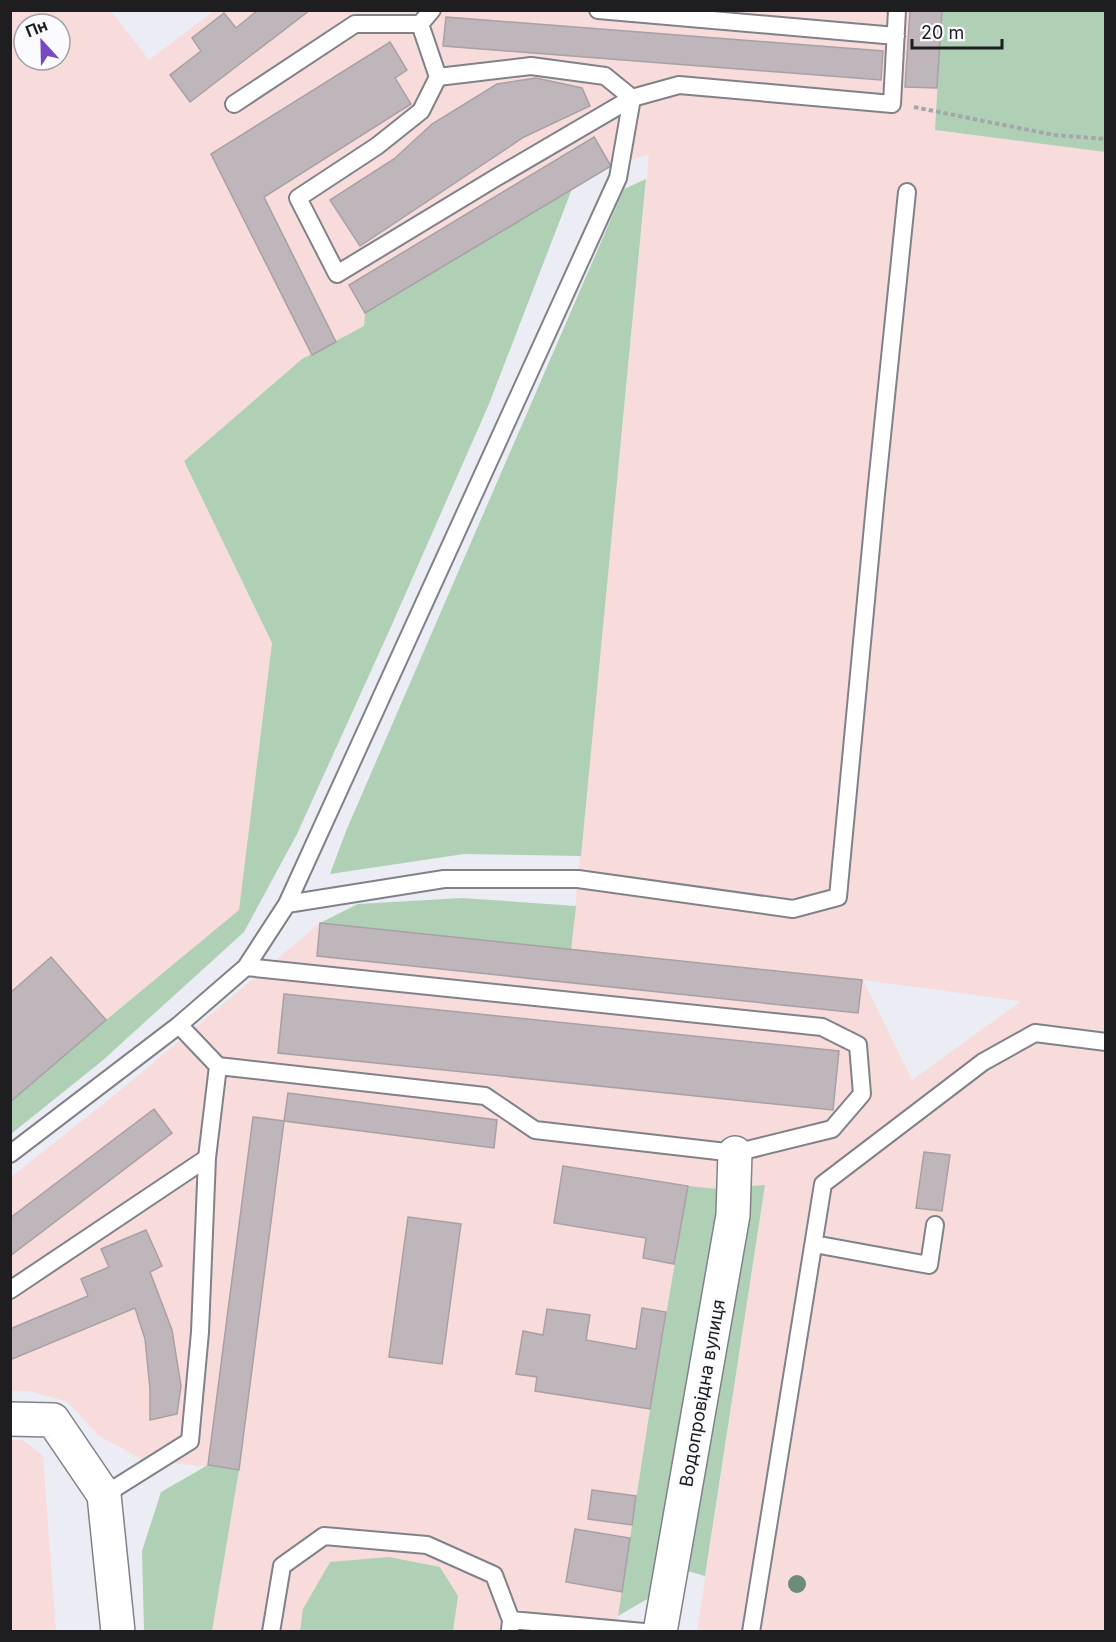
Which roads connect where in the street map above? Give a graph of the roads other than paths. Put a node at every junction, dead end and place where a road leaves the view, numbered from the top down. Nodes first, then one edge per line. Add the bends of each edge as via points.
1 (432, 10) edge
2 (598, 10) edge
3 (897, 10) edge
4 (682, 14) edge
5 (420, 24) junction
6 (896, 36) junction
7 (438, 77) junction
8 (632, 98) junction
9 (234, 104) dead end
10 (907, 192) dead end
11 (287, 904) junction
12 (246, 967) junction
13 (179, 1024) junction
14 (1106, 1042) edge
15 (218, 1066) junction
16 (735, 1153) junction
17 (10, 1154) edge
18 (207, 1158) junction
19 (935, 1226) dead end
20 (814, 1244) junction
21 (10, 1290) edge
22 (10, 1419) edge
23 (104, 1495) junction
24 (510, 1626) edge
25 (118, 1632) edge
26 (271, 1632) edge
27 (644, 1632) edge
28 (660, 1632) edge
29 (751, 1632) edge

1 - 5 lane
2 - 4 lane
3 - 6 lane
4 - 6 lane
5 - 7 lane
5 - 9 lane via 355,24
6 - 8 lane via 892,104 679,85
7 - 8 lane via 531,66 605,76
7 - 8 lane via 421,111 377,146 298,198 337,274
8 - 11 lane via 618,178
10 - 11 lane via 838,897 793,909 578,879 444,879
11 - 12 lane
12 - 13 lane
12 - 16 lane via 822,1027 858,1045 862,1094 832,1130
13 - 15 lane
13 - 17 lane
14 - 20 lane via 1035,1033 983,1062 823,1184
15 - 16 lane via 485,1096 535,1130
15 - 18 lane
16 - 28 street, Водопровідна вулиця via 733,1215
18 - 21 lane
18 - 23 lane via 201,1332 190,1441
19 - 20 lane via 929,1265
20 - 29 lane
22 - 23 street via 53,1420
23 - 25 street
24 - 26 lane via 494,1575 428,1545 324,1536 282,1566
24 - 27 lane

